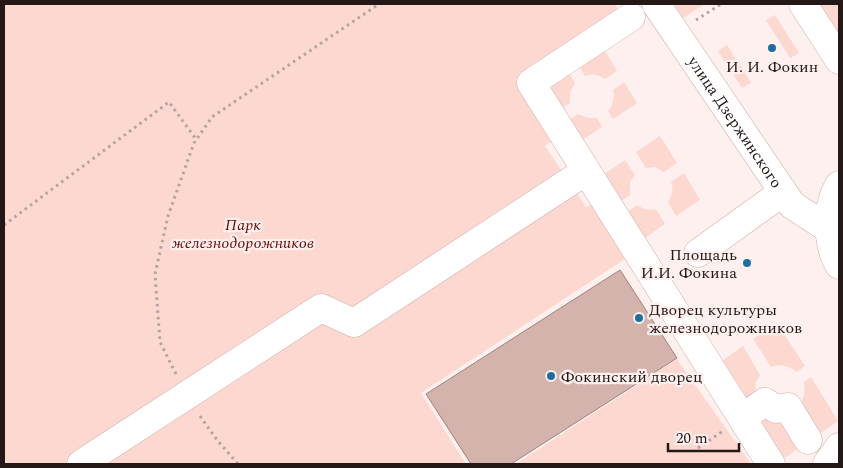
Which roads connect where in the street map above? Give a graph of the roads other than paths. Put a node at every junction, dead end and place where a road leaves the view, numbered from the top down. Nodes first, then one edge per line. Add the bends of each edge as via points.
1 (656, 4) edge
2 (803, 4) edge
3 (631, 17) dead end
4 (839, 60) edge
5 (586, 171) junction
6 (839, 185) edge
7 (784, 192) junction
8 (829, 229) junction
9 (698, 253) dead end
10 (839, 264) edge
11 (742, 418) junction
12 (808, 440) dead end
13 (839, 446) edge
14 (81, 464) edge
15 (770, 464) edge
16 (827, 464) edge

1 - 7 street, улица Дзержинского
2 - 4 street
3 - 5 street via 531,83
5 - 11 street
5 - 14 street via 354,324 321,308
6 - 8 street via 832,201
7 - 8 street, улица Дзержинского via 792,205
7 - 9 street
8 - 10 street
11 - 12 street via 765,402 776,409 788,407
11 - 15 street
13 - 16 street

